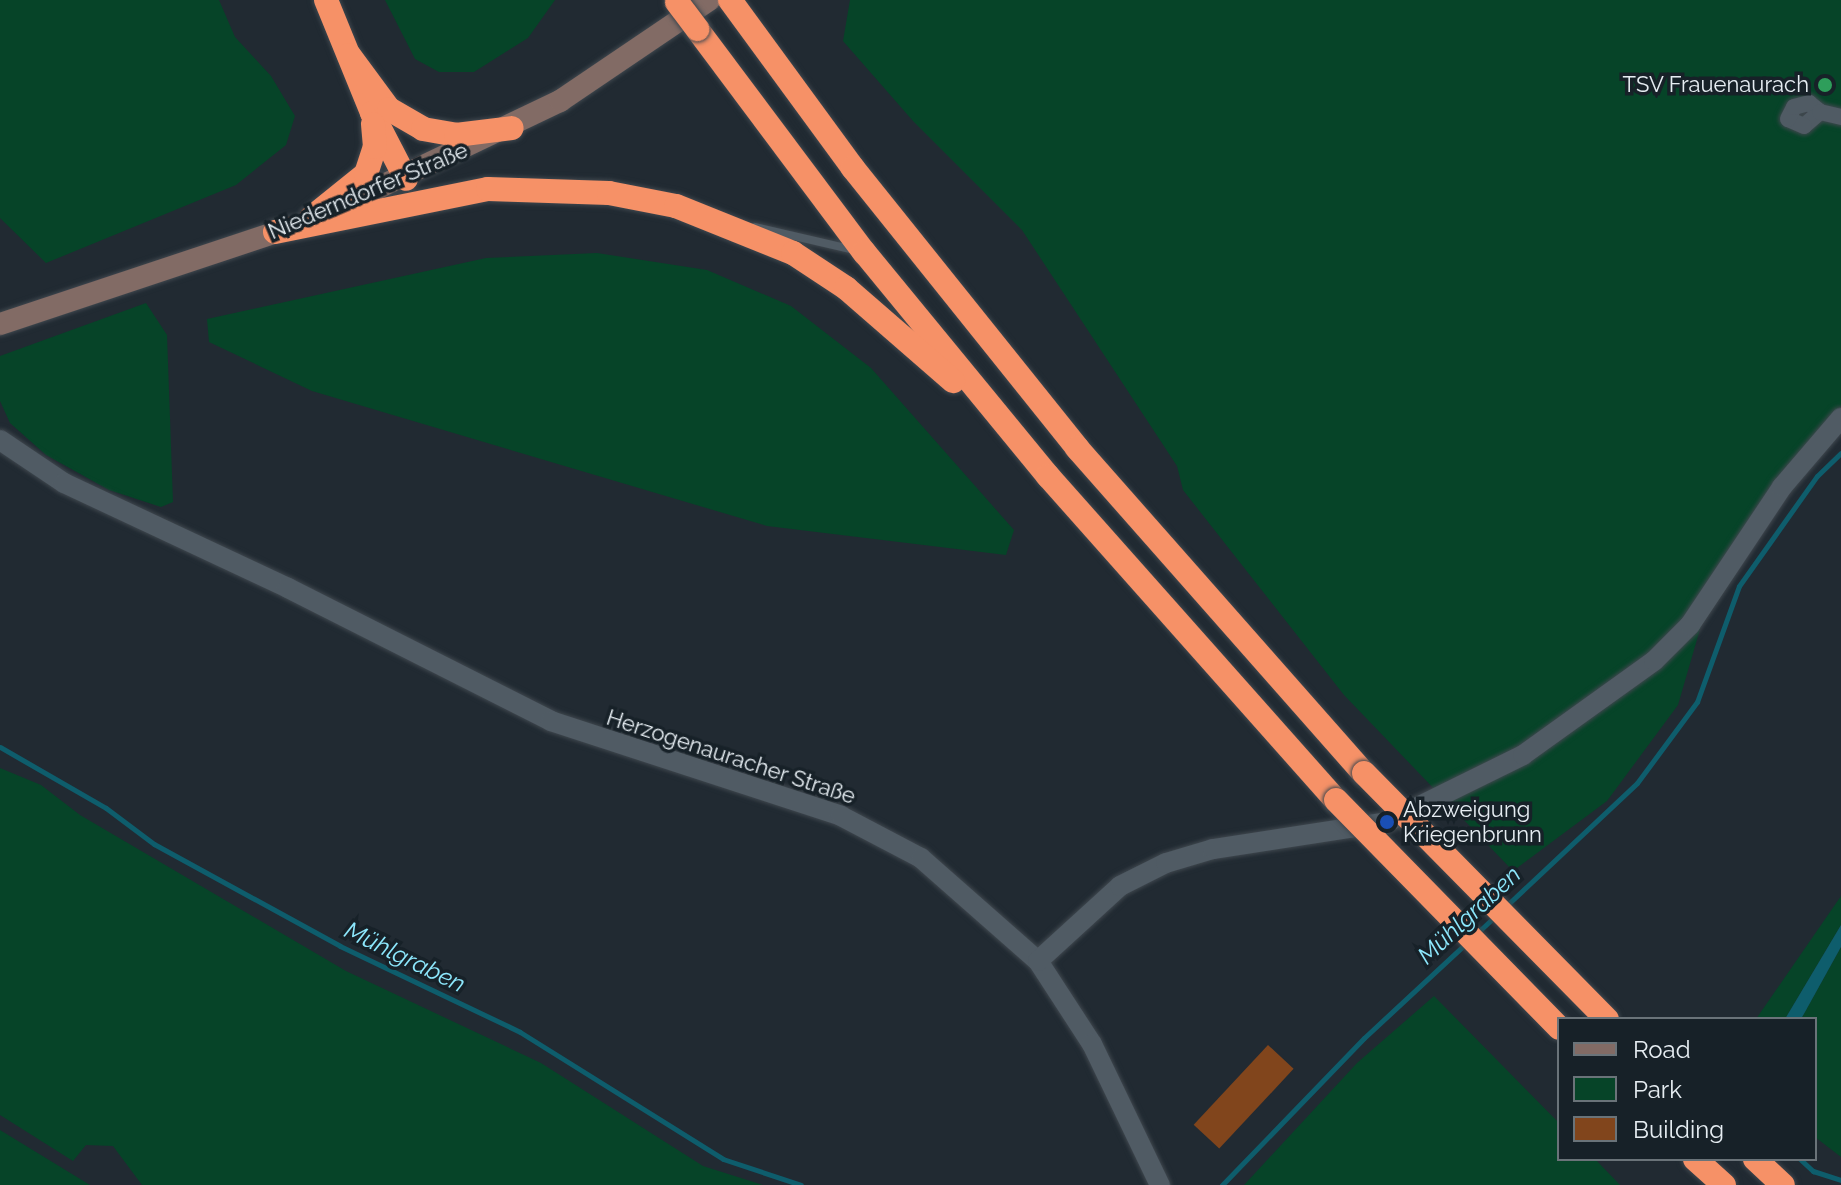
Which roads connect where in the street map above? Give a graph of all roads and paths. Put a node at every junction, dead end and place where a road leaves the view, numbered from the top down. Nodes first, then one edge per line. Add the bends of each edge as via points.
1 (326, 0) edge
2 (676, 1) edge
3 (724, 1) edge
4 (349, 55) junction
5 (1820, 112) dead end
6 (372, 113) junction
7 (1841, 117) edge
8 (512, 128) junction
9 (406, 179) junction
10 (310, 219) junction
11 (731, 224) junction
12 (275, 232) junction
13 (864, 252) junction
14 (0, 324) edge
15 (1841, 418) edge
16 (0, 440) edge
17 (1048, 476) junction
18 (1038, 961) junction
19 (1605, 1017) edge
20 (1557, 1026) edge
21 (1697, 1161) edge
22 (1757, 1161) edge
23 (1160, 1185) edge
24 (1724, 1185) edge
25 (1783, 1185) edge

1 - 4 highway
2 - 13 highway, bridge
3 - 8 main road, Niederndorfer Straße
3 - 19 highway, bridge via 1077,448 1364,773
4 - 6 highway
4 - 8 highway via 389,109 415,126 456,135
5 - 7 street
6 - 9 highway
6 - 10 highway via 375,147 366,174
8 - 9 main road, Niederndorfer Straße
9 - 10 main road, Niederndorfer Straße
10 - 12 main road, Niederndorfer Straße
11 - 12 highway via 609,193 545,187 424,199
11 - 13 lane via 783,230
11 - 17 highway via 793,253 846,288 908,338
12 - 14 main road, Niederndorfer Straße
13 - 17 highway
15 - 18 street via 1782,487 1690,625 1654,661 1523,755 1387,822 1213,849 1166,863 1120,886
16 - 18 street, Herzogenauracher Straße via 73,488 288,588 551,721 613,745 766,789 886,838 921,858
17 - 20 highway, bridge via 1336,800
18 - 23 street, Herzogenauracher Straße via 1092,1044
21 - 24 highway
22 - 25 highway

